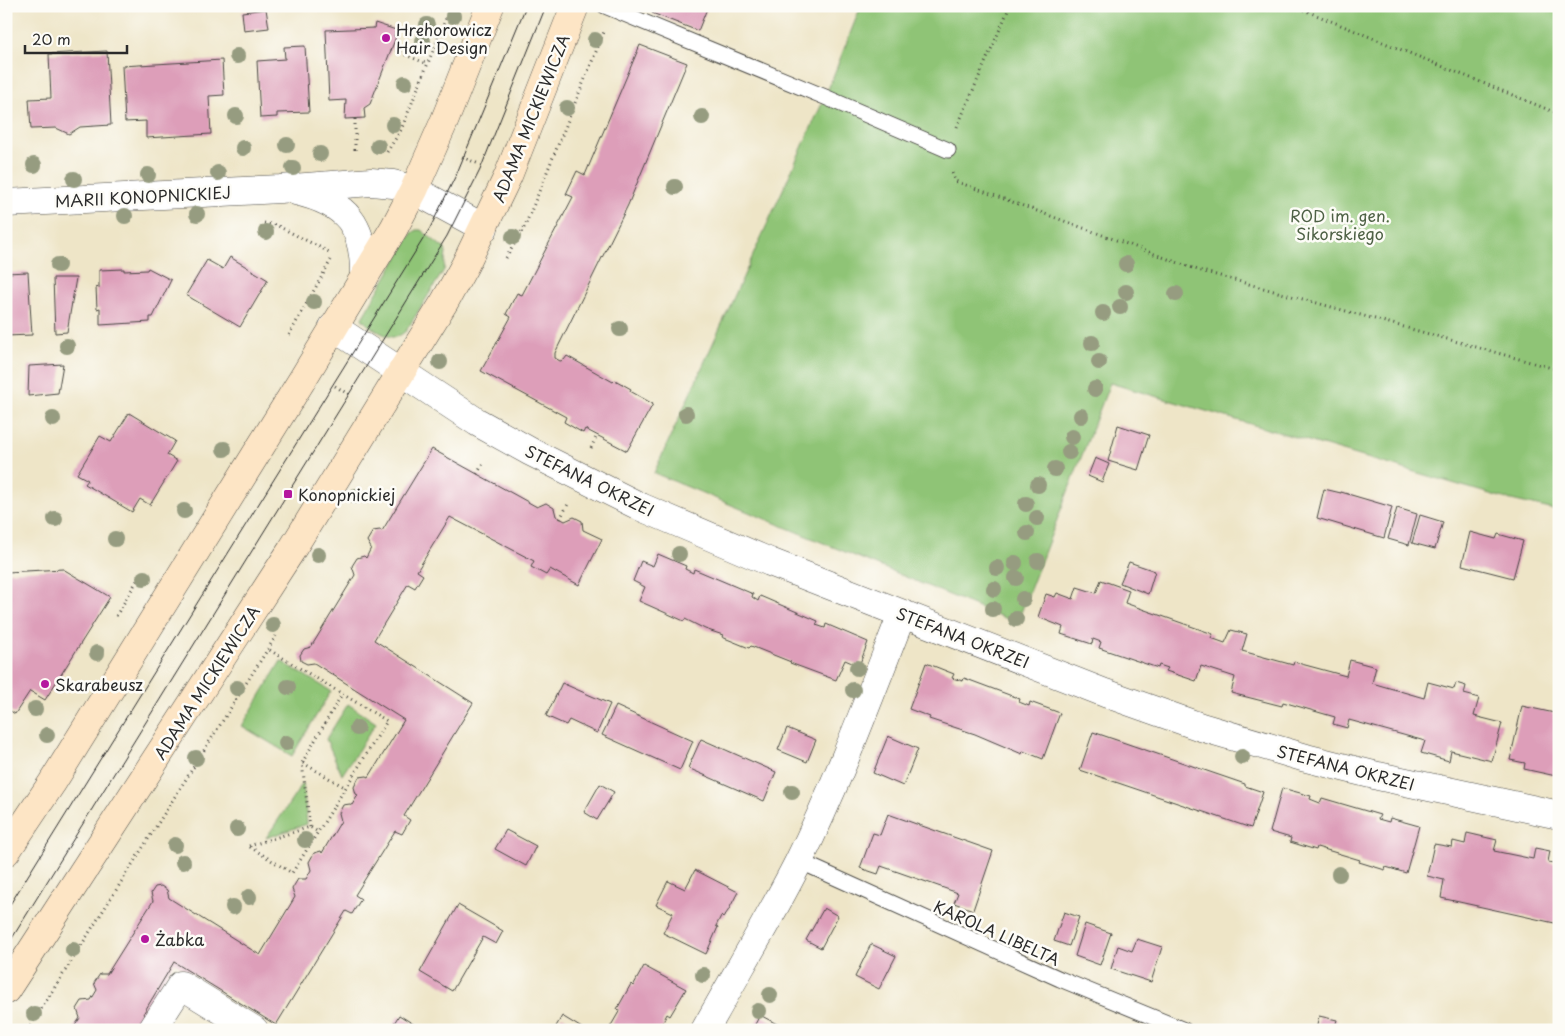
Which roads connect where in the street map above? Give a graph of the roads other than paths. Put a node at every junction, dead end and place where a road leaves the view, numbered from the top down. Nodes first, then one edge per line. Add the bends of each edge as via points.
1 (490, 6) edge
2 (575, 6) edge
3 (605, 6) edge
4 (948, 150) road end
5 (280, 189) junction
6 (414, 190) junction
7 (6, 203) edge
8 (484, 228) junction
9 (364, 278) junction
10 (333, 328) junction
11 (401, 372) junction
12 (902, 614) junction
13 (1559, 815) edge
14 (6, 852) edge
15 (799, 861) junction
16 (6, 990) edge
17 (152, 1030) edge
18 (254, 1030) edge
19 (705, 1030) edge
20 (1184, 1030) edge

1 - 6 street
2 - 8 street, ADAMA MICKIEWICZA via 524,140
3 - 4 lane
5 - 6 street, MARII KONOPNICKIEJ via 371,182
5 - 7 street, MARII KONOPNICKIEJ
5 - 9 street, MARII KONOPNICKIEJ via 310,194 350,219 362,242
6 - 8 street
6 - 9 street
8 - 11 street, ADAMA MICKIEWICZA via 445,301
9 - 10 street
10 - 11 street
10 - 14 street via 58,775
11 - 12 street, STEFANA OKRZEI via 477,422 641,507
11 - 16 street, ADAMA MICKIEWICZA via 291,552
12 - 13 street, STEFANA OKRZEI via 1201,728 1378,776
12 - 15 street via 854,739
15 - 19 street
15 - 20 lane, KAROLA LIBELTA via 1060,980
17 - 18 street via 180,986

